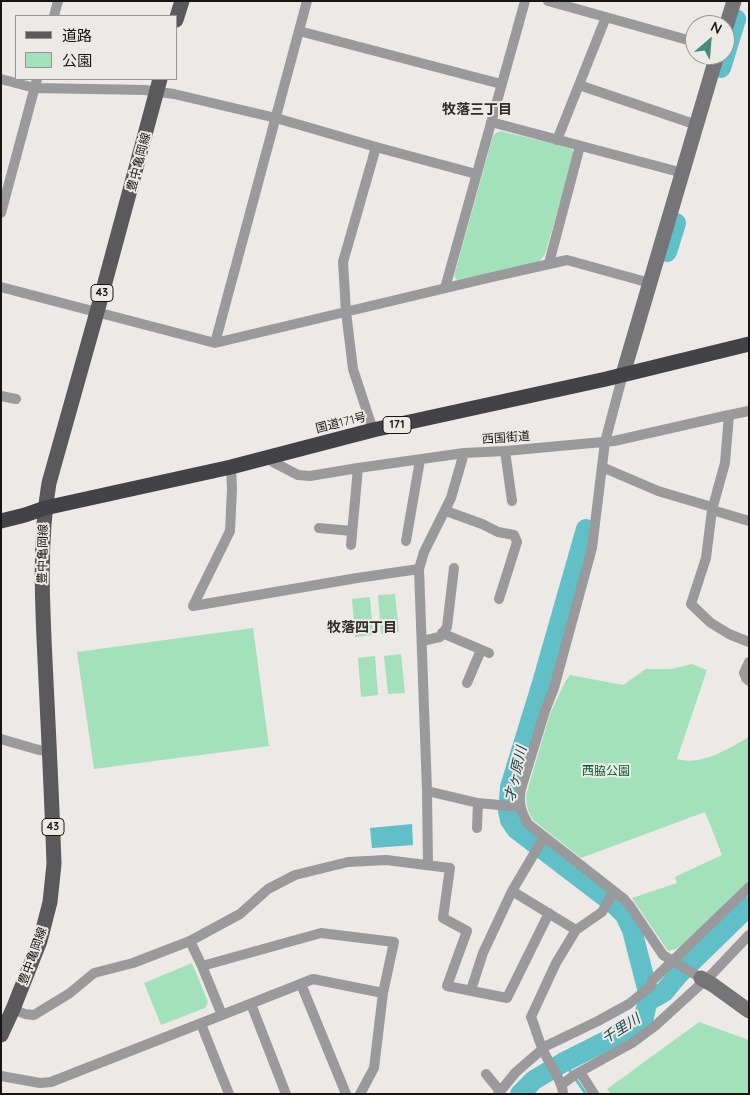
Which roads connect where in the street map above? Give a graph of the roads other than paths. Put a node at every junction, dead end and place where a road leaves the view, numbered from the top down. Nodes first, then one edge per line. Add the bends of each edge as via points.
1 (58, 1) edge
2 (182, 1) edge
3 (308, 1) edge
4 (525, 1) edge
5 (548, 1) edge
6 (734, 1) edge
7 (54, 15) edge
8 (178, 15) edge
9 (730, 15) edge
10 (606, 17) junction
11 (299, 31) junction
12 (685, 39) edge
13 (714, 65) edge
14 (1, 79) edge
15 (36, 83) edge
16 (501, 84) junction
17 (159, 85) edge
18 (579, 85) junction
19 (276, 118) junction
20 (491, 122) junction
21 (697, 125) junction
22 (557, 140) junction
23 (580, 146) junction
24 (376, 147) junction
25 (683, 173) junction
26 (476, 174) junction
27 (1, 213) edge
28 (549, 263) junction
29 (650, 283) junction
30 (1, 287) edge
31 (446, 288) junction
32 (97, 312) junction
33 (346, 312) junction
34 (215, 343) junction
35 (749, 344) edge
36 (624, 374) junction
37 (1, 396) edge
38 (16, 399) dead end
39 (749, 412) edge
40 (729, 415) junction
41 (373, 430) junction
42 (605, 442) junction
43 (505, 451) junction
44 (464, 454) junction
45 (272, 456) junction
46 (420, 460) junction
47 (231, 467) junction
48 (358, 468) junction
49 (602, 468) junction
50 (512, 501) dead end
51 (45, 508) junction
52 (712, 509) junction
53 (446, 511) junction
54 (749, 521) edge
55 (1, 522) edge
56 (320, 528) dead end
57 (352, 531) junction
58 (406, 541) dead end
59 (351, 545) dead end
60 (454, 568) dead end
61 (419, 569) junction
62 (498, 599) dead end
63 (442, 634) junction
64 (422, 641) junction
65 (749, 642) edge
66 (749, 662) edge
67 (749, 681) edge
68 (467, 683) dead end
69 (1, 739) edge
70 (50, 751) junction
71 (427, 791) junction
72 (478, 803) junction
73 (520, 807) junction
74 (477, 828) dead end
75 (544, 837) junction
76 (428, 866) junction
77 (749, 888) edge
78 (512, 891) junction
79 (610, 897) junction
80 (549, 913) junction
81 (576, 930) junction
82 (749, 935) edge
83 (190, 941) junction
84 (674, 963) junction
85 (202, 966) junction
86 (703, 979) junction
87 (301, 984) junction
88 (471, 990) junction
89 (383, 993) junction
90 (251, 1004) junction
91 (13, 1009) junction
92 (749, 1011) edge
93 (222, 1015) junction
94 (201, 1024) junction
95 (1, 1035) edge
96 (543, 1051) junction
97 (486, 1074) dead end
98 (576, 1074) junction
99 (1, 1076) edge
100 (562, 1089) edge
101 (499, 1092) edge
102 (229, 1094) edge
103 (286, 1094) edge
104 (346, 1094) edge
105 (360, 1094) edge
106 (594, 1094) edge

1 - 7 street
2 - 8 main road
3 - 11 street
4 - 16 street
5 - 10 street
6 - 9 street
10 - 12 street
10 - 18 street
11 - 16 street
11 - 19 street
13 - 21 street
14 - 15 street
15 - 17 street via 145,90
15 - 27 street
16 - 20 street
17 - 19 street via 174,94
17 - 32 main road, 豊中亀岡線 / 43
18 - 21 street
18 - 22 street
19 - 24 street
19 - 34 street
20 - 22 street
20 - 26 street
21 - 25 street
22 - 23 street
23 - 25 street
23 - 28 street
24 - 26 street
24 - 33 street via 343,262
25 - 29 street
26 - 31 street
28 - 29 street via 567,260
28 - 31 street
29 - 36 street
30 - 32 street
31 - 33 street
32 - 34 street
32 - 51 main road, 豊中亀岡線 / 43 via 49,483
33 - 34 street
33 - 41 street via 353,368
35 - 36 highway, 国道171号 / 171
36 - 41 highway, 国道171号 / 171
36 - 42 street
37 - 38 street
39 - 40 street, 西国街道
40 - 42 street, 西国街道
40 - 52 street via 725,463
41 - 45 highway, 国道171号 / 171
42 - 43 street, 西国街道
42 - 49 street
43 - 44 street, 西国街道
43 - 50 street
44 - 46 street, 西国街道
44 - 53 street
45 - 47 highway, 国道171号 / 171
45 - 48 street, 西国街道 via 274,462 298,475
46 - 48 street, 西国街道
46 - 58 street
47 - 51 highway, 国道171号 / 171
47 - 61 street via 230,531 193,606
48 - 57 street
49 - 52 street
49 - 73 street via 592,548 554,688 521,788
51 - 55 highway, 国道171号 / 171
51 - 70 main road, 豊中亀岡線 / 43 via 42,610
52 - 54 street
52 - 65 street via 706,558 691,604 711,623
53 - 61 street via 424,552
53 - 62 street via 514,535 517,542
56 - 57 street
57 - 59 street
60 - 63 street via 447,627
61 - 64 street
63 - 64 street
63 - 68 street via 485,651
64 - 71 street
66 - 67 street via 744,673
69 - 70 street
70 - 91 main road, 豊中亀岡線 / 43 via 54,864 50,902 40,941
71 - 72 street
71 - 76 street
72 - 73 street
72 - 74 street
73 - 75 street via 528,824
75 - 78 street
75 - 79 street
76 - 83 street via 386,860 348,862 295,875 268,889 240,914
76 - 88 street via 450,868 443,918 467,931 447,986
77 - 84 street
78 - 80 street
78 - 88 street via 483,953
79 - 81 street via 602,912
79 - 84 street via 628,903 661,953
80 - 81 street
80 - 88 street via 507,998
81 - 96 street via 556,963 531,1017
82 - 86 street
83 - 85 street
83 - 91 street via 133,963 94,973 70,993 34,1015
84 - 86 street
84 - 96 street via 633,1001 546,1046
85 - 89 street via 320,933 394,942
85 - 93 street
86 - 92 street
86 - 98 street via 655,1026 632,1043
87 - 89 street via 313,980
87 - 90 street
87 - 104 street
89 - 105 street via 374,1068
90 - 93 street
90 - 103 street
91 - 95 main road, 豊中亀岡線 / 43
93 - 94 street
94 - 99 street via 51,1082
94 - 102 street
96 - 100 street
96 - 101 street via 516,1072
97 - 101 street
98 - 100 street
98 - 106 street

